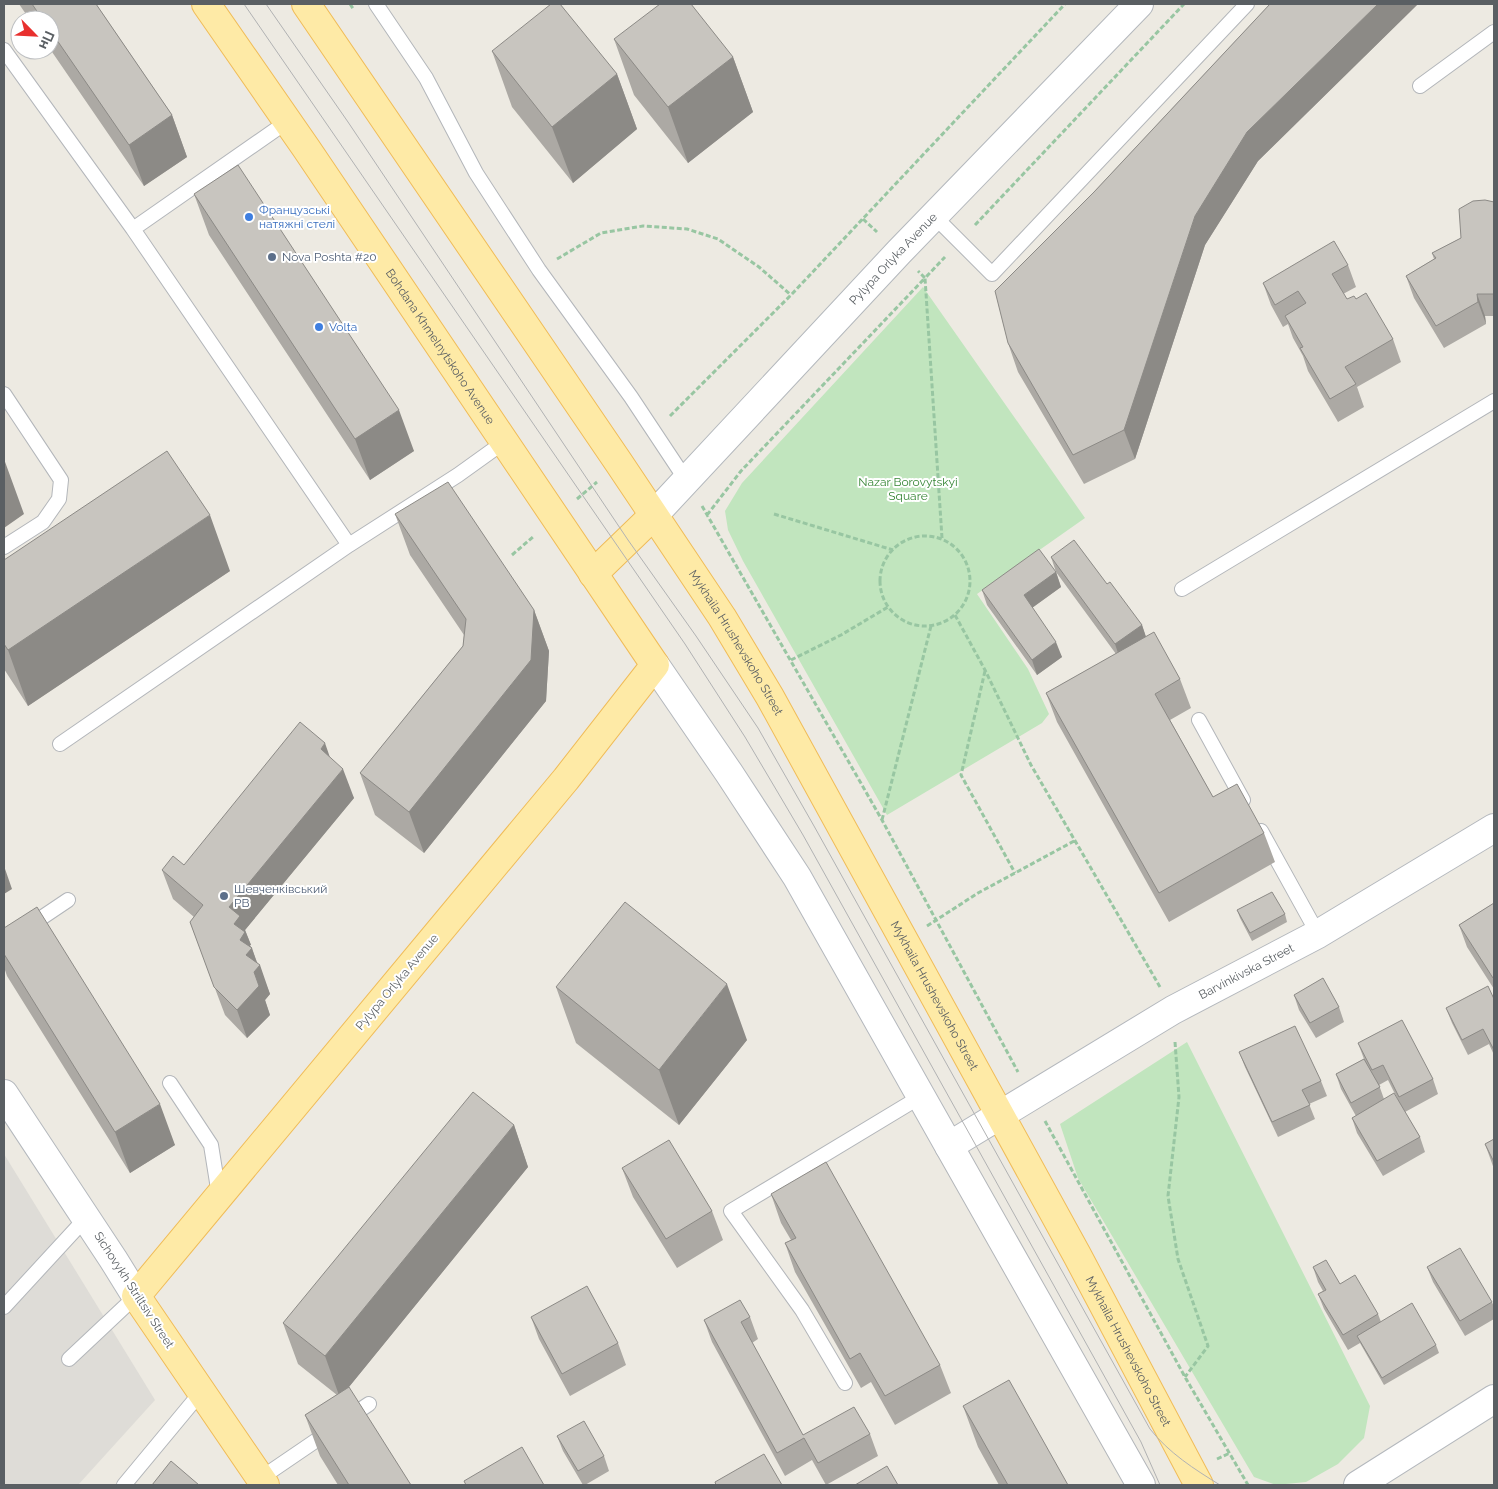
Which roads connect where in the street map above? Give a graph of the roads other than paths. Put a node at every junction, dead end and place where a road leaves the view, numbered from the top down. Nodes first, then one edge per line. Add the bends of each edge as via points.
1 (206, 4) edge
2 (306, 4) edge
3 (376, 4) edge
4 (1139, 4) edge
5 (1246, 4) edge
6 (1494, 32) edge
7 (4, 50) edge
8 (1420, 86) dead end
9 (288, 121) junction
10 (934, 216) junction
11 (133, 230) junction
12 (4, 394) edge
13 (1494, 401) edge
14 (504, 442) junction
15 (686, 480) junction
16 (653, 516) junction
17 (349, 546) junction
18 (4, 547) edge
19 (593, 574) junction
20 (1182, 589) dead end
21 (655, 665) junction
22 (1200, 720) dead end
23 (60, 744) dead end
24 (1494, 828) edge
25 (68, 900) dead end
26 (1318, 934) junction
27 (4, 943) edge
28 (170, 1083) dead end
29 (4, 1094) edge
30 (920, 1097) junction
31 (1000, 1116) junction
32 (949, 1146) junction
33 (219, 1195) junction
34 (86, 1218) junction
35 (136, 1296) junction
36 (4, 1307) edge
37 (69, 1359) dead end
38 (845, 1382) dead end
39 (202, 1391) junction
40 (1494, 1398) edge
41 (369, 1404) dead end
42 (263, 1482) edge
43 (124, 1485) edge
44 (1141, 1485) edge
45 (1198, 1485) edge
46 (1358, 1485) edge

1 - 9 main road, Bohdana Khmelnytskoho Avenue
2 - 16 main road
3 - 15 lane via 426,78 476,173 539,270
4 - 10 street, Pylypa Orlyka Avenue
5 - 10 lane via 992,274
6 - 8 lane
7 - 11 lane
9 - 11 lane
9 - 14 main road, Bohdana Khmelnytskoho Avenue
10 - 15 street, Pylypa Orlyka Avenue
11 - 17 lane
12 - 18 lane via 61,480 59,499 43,522
13 - 20 lane
14 - 17 lane
14 - 19 main road, Bohdana Khmelnytskoho Avenue
15 - 16 street, Pylypa Orlyka Avenue
16 - 19 main road
16 - 31 main road, Mykhaila Hrushevskoho Street via 770,696
17 - 23 lane
19 - 21 main road, Bohdana Khmelnytskoho Avenue
21 - 30 street via 796,877
21 - 33 main road, Pylypa Orlyka Avenue via 566,779
22 - 26 lane
24 - 26 street, Barvinkivska Street
25 - 27 lane
26 - 31 street, Barvinkivska Street via 1173,1010
28 - 33 lane via 211,1145
29 - 34 street, Sichovykh Striltsiv Street
30 - 32 street
30 - 38 lane via 731,1211 802,1310
31 - 32 street, Barvinkivska Street
31 - 45 main road, Mykhaila Hrushevskoho Street
32 - 44 street
33 - 35 main road, Pylypa Orlyka Avenue
34 - 35 street, Sichovykh Striltsiv Street
34 - 36 lane
35 - 37 lane
35 - 39 main road, Sichovykh Striltsiv Street
39 - 42 main road, Sichovykh Striltsiv Street
39 - 43 lane
40 - 46 street
41 - 42 lane

